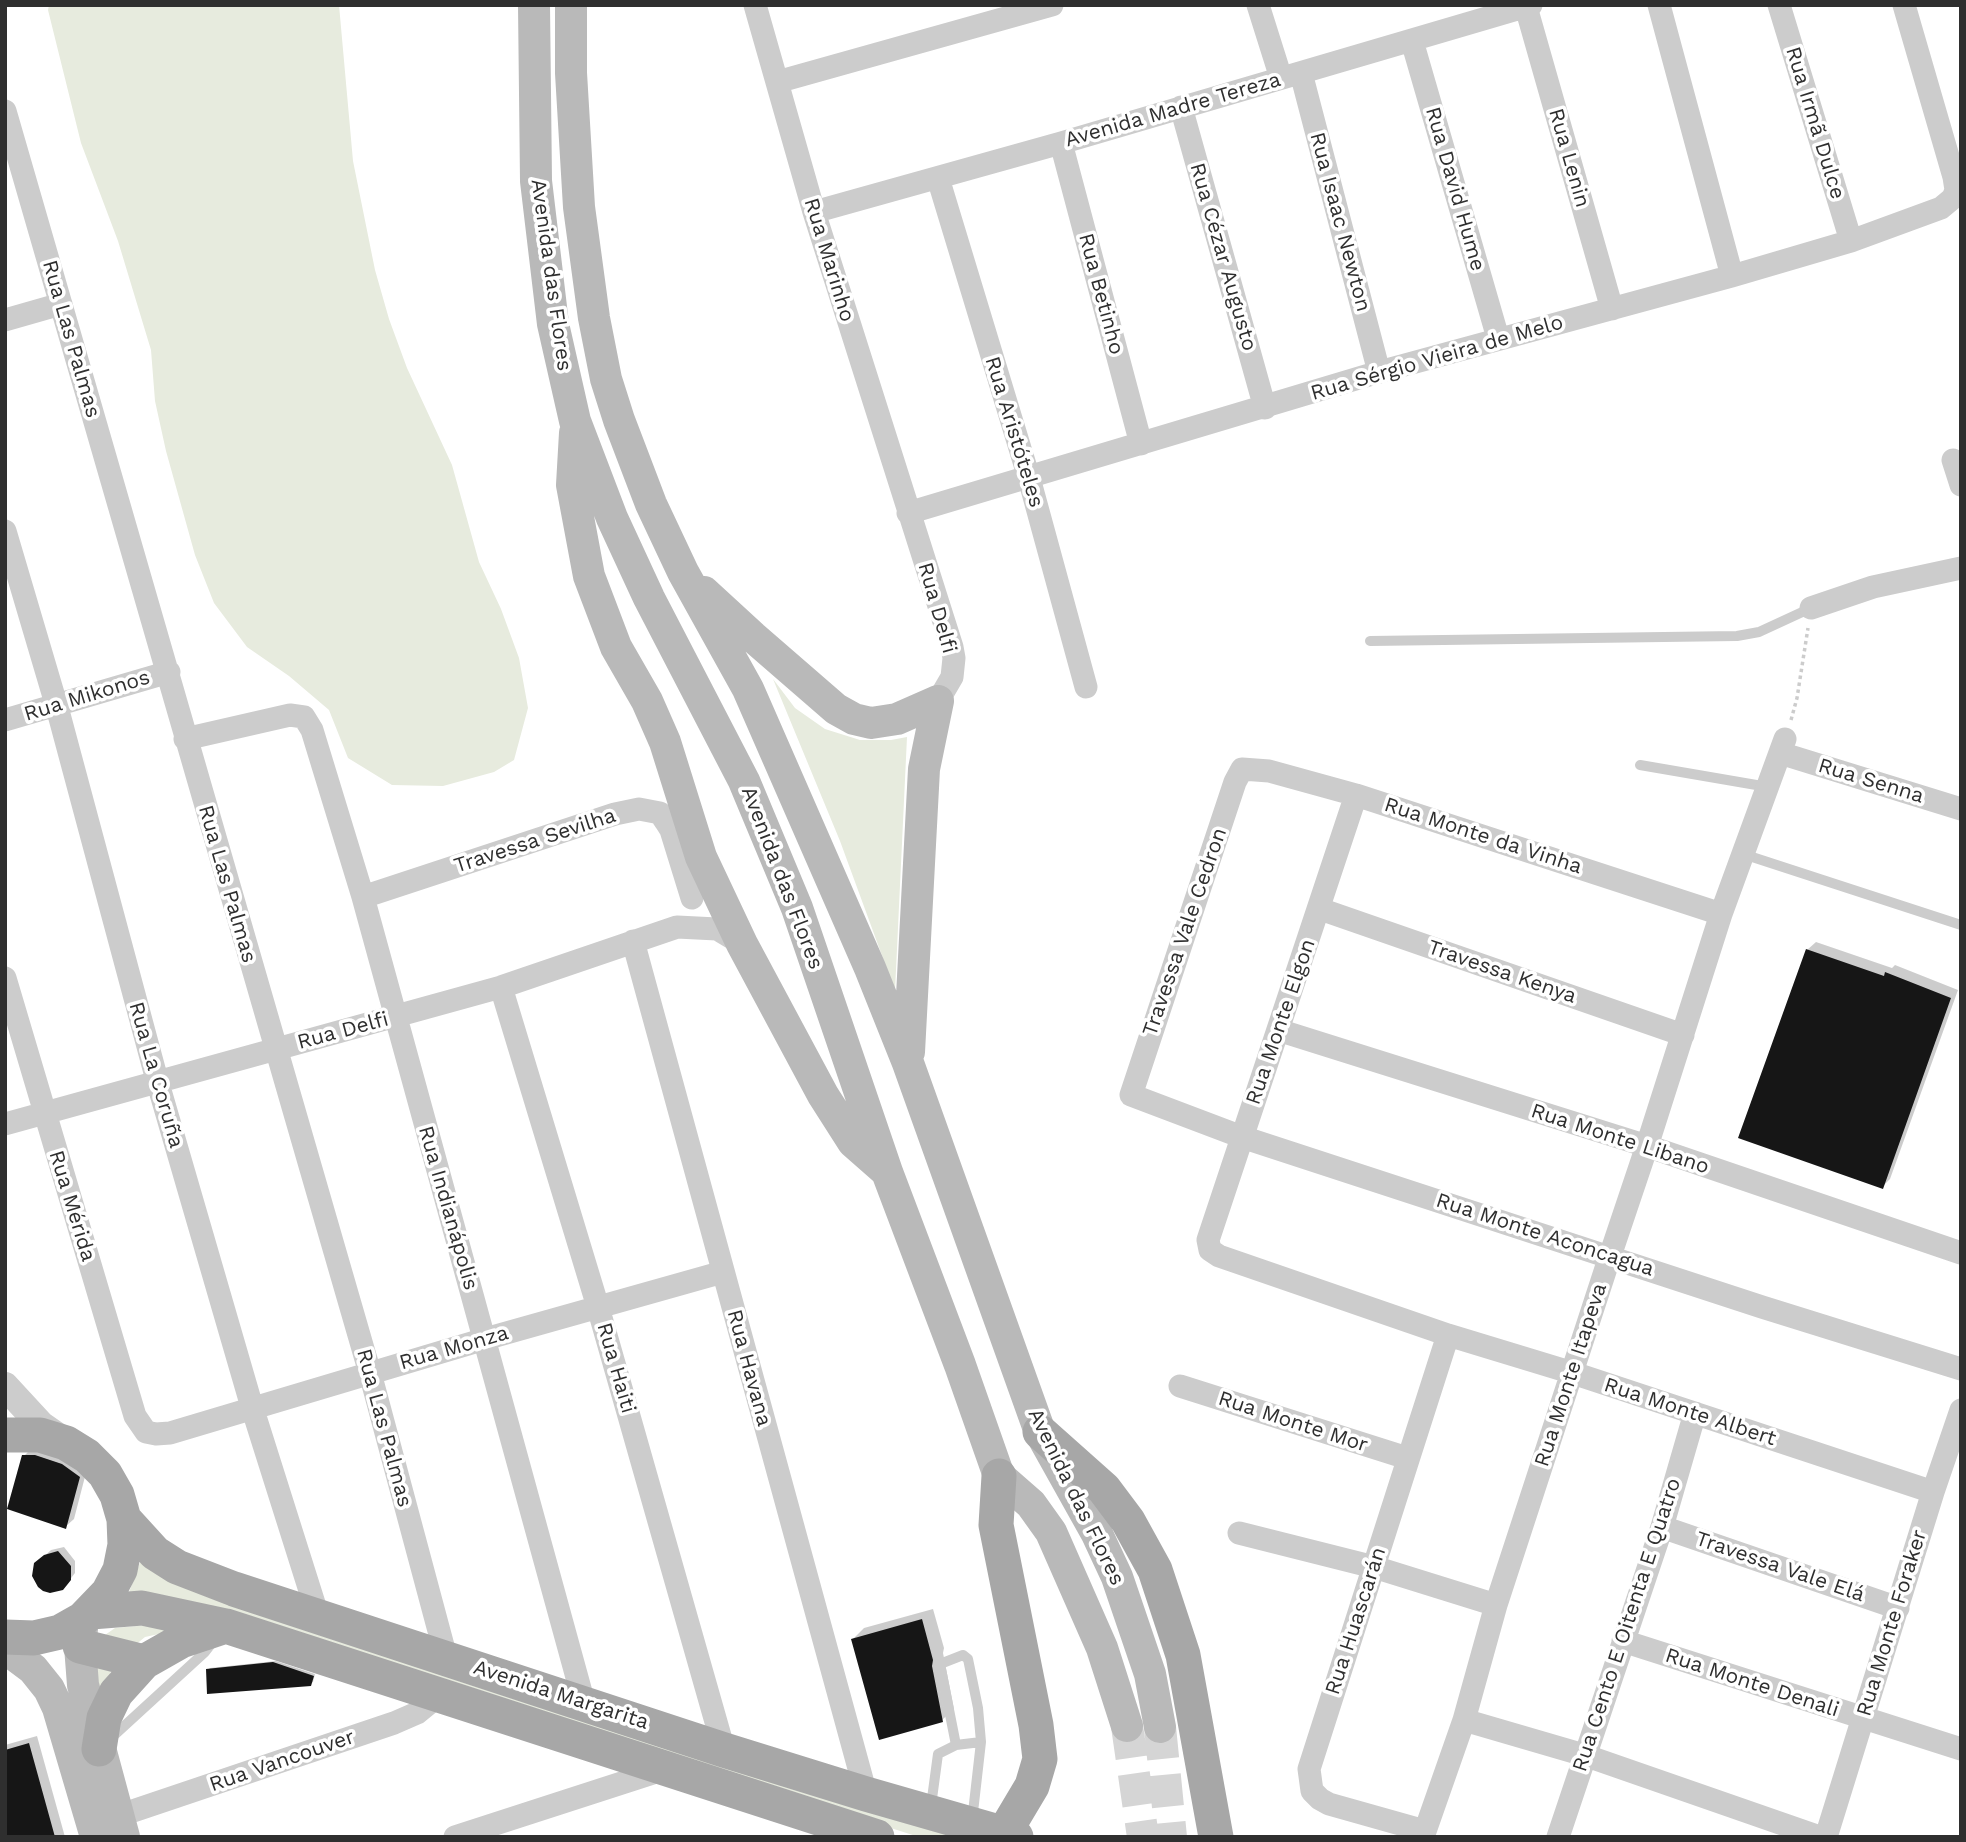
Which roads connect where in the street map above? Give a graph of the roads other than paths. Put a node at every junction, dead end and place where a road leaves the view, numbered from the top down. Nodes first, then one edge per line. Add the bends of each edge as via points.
1 (534, 5) edge
2 (571, 5) edge
3 (755, 5) edge
4 (1052, 5) edge
5 (1258, 5) edge
6 (1659, 5) edge
7 (1779, 5) edge
8 (1904, 5) edge
9 (1528, 6) edge
10 (1412, 41) junction
11 (1291, 76) junction
12 (776, 82) junction
13 (1181, 107) junction
14 (5, 111) edge
15 (1061, 143) junction
16 (938, 178) junction
17 (814, 212) junction
18 (1851, 241) junction
19 (1732, 276) junction
20 (61, 304) junction
21 (1612, 309) junction
22 (5, 320) edge
23 (1498, 338) junction
24 (1379, 372) junction
25 (1265, 408) junction
26 (575, 421) junction
27 (1141, 444) junction
28 (1953, 460) dead end
29 (1029, 478) junction
30 (1961, 485) edge
31 (908, 513) junction
32 (5, 531) edge
33 (1961, 568) edge
34 (683, 572) junction
35 (1811, 608) joint
36 (1370, 641) dead end
37 (169, 672) junction
38 (1086, 687) dead end
39 (938, 701) junction
40 (57, 706) junction
41 (5, 720) edge
42 (185, 739) junction
43 (1783, 746) joint
44 (1640, 765) dead end
45 (1242, 769) joint
46 (1768, 788) junction
47 (1356, 795) junction
48 (1961, 809) edge
49 (1743, 854) junction
50 (701, 857) junction
51 (363, 897) junction
52 (692, 898) junction
53 (1320, 909) junction
54 (1721, 914) junction
55 (1961, 925) edge
56 (677, 927) junction
57 (633, 942) junction
58 (742, 944) junction
59 (5, 978) edge
60 (501, 987) junction
61 (395, 1017) junction
62 (1278, 1030) junction
63 (1683, 1035) junction
64 (275, 1050) junction
65 (908, 1063) junction
66 (157, 1080) junction
67 (1131, 1095) joint
68 (44, 1113) junction
69 (5, 1124) edge
70 (1241, 1137) junction
71 (1647, 1146) junction
72 (887, 1172) junction
73 (1210, 1250) joint
74 (1961, 1253) edge
75 (1609, 1256) junction
76 (723, 1272) junction
77 (598, 1307) junction
78 (1448, 1335) junction
79 (485, 1339) junction
80 (1961, 1369) edge
81 (370, 1373) junction
82 (1573, 1373) junction
83 (5, 1386) edge
84 (1180, 1386) dead end
85 (252, 1407) junction
86 (1961, 1410) edge
87 (1695, 1413) junction
88 (146, 1432) joint
89 (1040, 1432) junction
90 (5, 1435) edge
91 (66, 1443) junction
92 (1407, 1458) junction
93 (999, 1476) junction
94 (1933, 1492) junction
95 (124, 1519) junction
96 (1661, 1527) junction
97 (1239, 1533) dead end
98 (1374, 1567) junction
99 (1496, 1605) junction
100 (1898, 1608) junction
101 (318, 1616) junction
102 (85, 1626) junction
103 (226, 1626) junction
104 (5, 1637) edge
105 (1623, 1640) junction
106 (5, 1648) edge
107 (446, 1657) junction
108 (144, 1662) junction
109 (439, 1695) junction
110 (584, 1703) junction
111 (1863, 1719) junction
112 (1464, 1720) junction
113 (1127, 1726) tunnel mouth
114 (1160, 1727) tunnel mouth
115 (981, 1742) junction
116 (956, 1745) junction
117 (99, 1749) junction
118 (1961, 1749) edge
119 (724, 1750) junction
120 (1584, 1755) junction
121 (665, 1769) junction
122 (866, 1794) junction
123 (930, 1812) junction
124 (514, 1828) edge
125 (113, 1830) edge
126 (997, 1831) edge
127 (1424, 1834) edge
128 (455, 1837) edge
129 (877, 1837) edge
130 (1216, 1837) edge
131 (1558, 1837) edge
132 (1820, 1837) edge
133 (1826, 1837) edge

1 - 26 main road, Avenida das Flores via 536,181 553,324
2 - 34 main road, Avenida das Flores via 579,207 594,318 619,420
3 - 12 street, Rua Marinho
4 - 12 street
5 - 11 street, Rua Isaac Newton
6 - 19 street
7 - 18 street, Rua Irmã Dulce
8 - 18 street, Rua Sérgio Vieira de Melo via 1956,190 1941,208
9 - 10 street, Avenida Madre Tereza
9 - 21 street, Rua Lenin
10 - 11 street, Avenida Madre Tereza
10 - 23 street, Rua David Hume
11 - 13 street, Avenida Madre Tereza
11 - 24 street, Rua Isaac Newton
12 - 17 street, Rua Marinho
13 - 15 street, Avenida Madre Tereza
13 - 25 street, Rua Cézar Augusto
14 - 20 street, Rua Las Palmas
15 - 16 street, Avenida Madre Tereza
15 - 27 street, Rua Betinho
16 - 17 street, Avenida Madre Tereza
16 - 29 street, Rua Aristóteles
17 - 31 street, Rua Marinho
18 - 19 street, Rua Sérgio Vieira de Melo
19 - 21 street, Rua Sérgio Vieira de Melo
20 - 22 street
20 - 37 street, Rua Las Palmas
21 - 23 street, Rua Sérgio Vieira de Melo
23 - 24 street, Rua Sérgio Vieira de Melo
24 - 25 street, Rua Sérgio Vieira de Melo
25 - 27 street, Rua Sérgio Vieira de Melo
26 - 50 main road via 572,485 589,576 616,647 665,742
26 - 72 main road, Avenida das Flores via 649,598 744,781 786,882
27 - 29 street, Rua Sérgio Vieira de Melo
28 - 30 street
29 - 31 street, Rua Sérgio Vieira de Melo
29 - 38 street, Rua Aristóteles
31 - 39 street, Rua Delfi via 954,658 952,677
32 - 40 street, Rua La Coruña
33 - 35 street via 1873,587
34 - 39 main road via 836,709 854,719 871,723 897,719
34 - 65 main road, Avenida das Flores via 748,689
35 - 36 lane via 1759,632 1737,636
37 - 40 street, Rua Mikonos
37 - 42 street, Rua Las Palmas
39 - 65 main road via 924,769
40 - 41 street, Rua Mikonos
40 - 66 street, Rua La Coruña
42 - 51 street, Rua Indianápolis via 290,715 304,717 312,730
42 - 64 street, Rua Las Palmas
43 - 46 street, Rua Monte Itapeva
43 - 48 street, Rua Senna
44 - 46 lane
45 - 47 street, Rua Monte da Vinha via 1269,771
45 - 67 street, Travessa Vale Cedron
46 - 49 street, Rua Monte Itapeva
47 - 53 street, Rua Monte Elgon
47 - 54 street, Rua Monte da Vinha
49 - 54 street, Rua Monte Itapeva
49 - 55 lane
50 - 52 street
50 - 58 main road
51 - 52 street, Travessa Sevilha via 639,809 660,813 666,822
51 - 61 street, Rua Indianápolis
52 - 56 street
53 - 62 street, Rua Monte Elgon
53 - 63 street, Travessa Kenya
54 - 63 street, Rua Monte Itapeva
56 - 57 street, Rua Delfi
56 - 58 street, Rua Delfi via 718,929
57 - 60 street, Rua Delfi
57 - 76 street, Rua Havana
58 - 72 main road via 830,1107 853,1142
59 - 68 street, Rua Mérida
60 - 61 street, Rua Delfi
60 - 77 street, Rua Haiti
61 - 64 street, Rua Delfi
61 - 79 street, Rua Indianápolis
62 - 70 street, Rua Monte Elgon
62 - 71 street, Rua Monte Libano
63 - 71 street, Rua Monte Itapeva
64 - 66 street, Rua Delfi
64 - 81 street, Rua Las Palmas
65 - 89 main road, Avenida das Flores
66 - 68 street, Rua Delfi
66 - 85 street, Rua La Coruña
67 - 70 street, Rua Monte Aconcagua
68 - 69 street, Rua Delfi
68 - 88 street, Rua Mérida via 135,1416
70 - 73 street, Rua Monte Elgon via 1208,1240
70 - 75 street, Rua Monte Aconcagua
71 - 74 street, Rua Monte Libano
71 - 75 street, Rua Monte Itapeva
72 - 93 main road, Avenida das Flores
73 - 78 street, Rua Monte Albert
75 - 80 street, Rua Monte Aconcagua
75 - 82 street, Rua Monte Itapeva
76 - 77 street, Rua Monza
76 - 122 street, Rua Havana
77 - 79 street, Rua Monza
77 - 119 street, Rua Haiti
78 - 82 street, Rua Monte Albert
78 - 92 street, Rua Huascarán
79 - 81 street, Rua Monza
79 - 110 street, Rua Indianápolis
81 - 85 street, Rua Monza
81 - 107 street, Rua Las Palmas
82 - 87 street, Rua Monte Albert
82 - 99 street, Rua Monte Itapeva
83 - 91 street via 41,1425
84 - 92 street, Rua Monte Mor
85 - 88 street, Rua Monza via 170,1433
85 - 101 street, Rua La Coruña
86 - 94 street, Rua Monte Foraker
87 - 94 street, Rua Monte Albert
87 - 96 street, Rua Cento E Oitenta E Quatro
89 - 114 main road, Avenida das Flores via 1117,1577 1150,1674
89 - 130 main road via 1104,1489 1155,1570 1183,1655
90 - 91 main road via 40,1435
91 - 95 main road via 104,1474
92 - 98 street, Rua Huascarán
93 - 113 main road, Avenida das Flores via 1031,1504 1051,1532 1102,1648
93 - 126 main road via 996,1525 1040,1759 1032,1786
94 - 100 street, Rua Monte Foraker
95 - 101 main road, Avenida Margarita via 155,1553 177,1567
95 - 102 main road via 120,1570
96 - 100 street, Travessa Vale Elá
96 - 105 street, Rua Cento E Oitenta E Quatro
97 - 98 street
98 - 99 street
98 - 127 street, Rua Huascarán via 1309,1769 1310,1781 1312,1791 1329,1804
99 - 112 street, Rua Monte Itapeva
100 - 111 street, Rua Monte Foraker
101 - 107 main road, Avenida Margarita
102 - 103 main road, Avenida Margarita via 142,1608
102 - 104 main road via 34,1638
102 - 108 main road
102 - 117 main road via 83,1685
103 - 108 main road via 181,1641
103 - 109 main road, Avenida Margarita
103 - 117 lane via 205,1652
105 - 111 street, Rua Monte Denali
105 - 120 street, Rua Cento E Oitenta E Quatro
106 - 125 main road via 33,1669 49,1689
107 - 110 main road, Avenida Margarita
108 - 117 main road via 116,1693 104,1718
109 - 121 main road, Avenida Margarita
109 - 125 street, Rua Vancouver via 417,1713 394,1723
110 - 119 main road, Avenida Margarita
111 - 118 street, Rua Monte Denali
111 - 133 street, Rua Monte Foraker
112 - 120 street
112 - 127 street, Rua Monte Itapeva
115 - 116 lane
115 - 116 lane via 968,1659 962,1655 940,1664
115 - 126 lane
116 - 123 lane via 937,1754
117 - 125 main road
119 - 122 main road, Avenida Margarita
120 - 131 street, Rua Cento E Oitenta E Quatro
120 - 132 street
121 - 124 street
121 - 129 main road, Avenida Margarita
122 - 123 main road, Avenida Margarita
123 - 126 main road, Avenida Margarita
124 - 128 street

